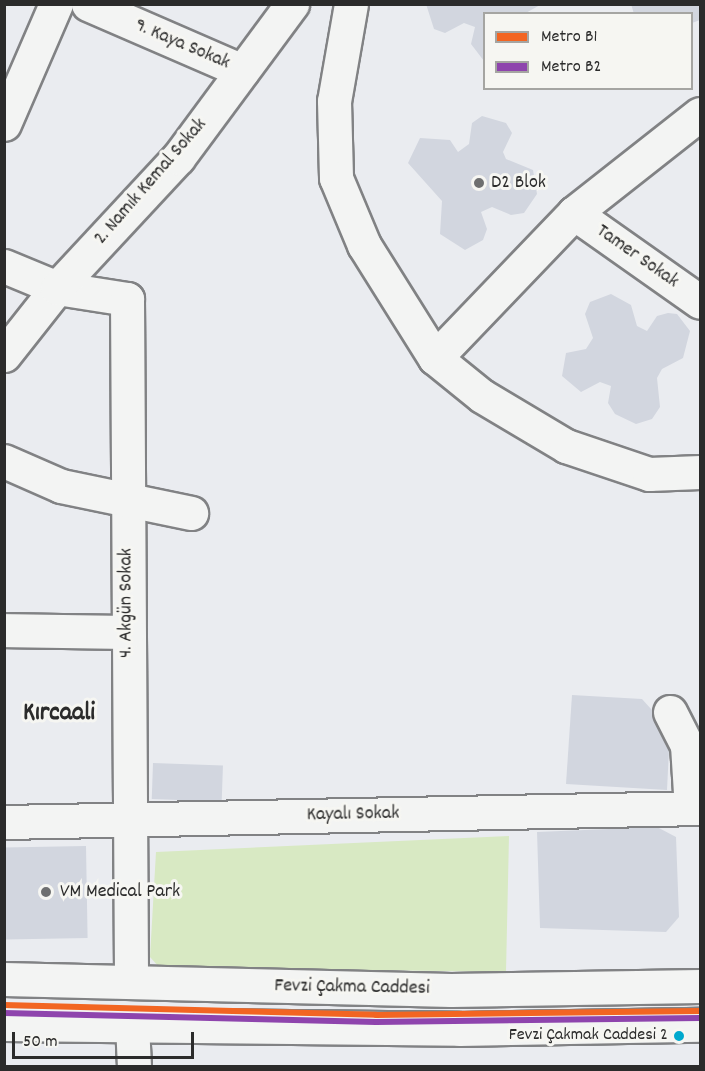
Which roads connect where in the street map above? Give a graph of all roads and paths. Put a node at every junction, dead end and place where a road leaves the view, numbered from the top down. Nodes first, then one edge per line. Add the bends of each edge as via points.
1 (56, 4) edge
2 (88, 4) edge
3 (292, 4) edge
4 (351, 4) edge
5 (242, 71) junction
6 (700, 114) edge
7 (4, 124) edge
8 (574, 213) junction
9 (4, 266) edge
10 (57, 288) junction
11 (700, 302) edge
12 (4, 355) edge
13 (435, 358) junction
14 (4, 461) edge
15 (700, 472) edge
16 (127, 504) junction
17 (191, 513) dead end
18 (4, 630) edge
19 (127, 632) junction
20 (670, 712) dead end
21 (696, 808) edge
22 (129, 820) junction
23 (4, 822) edge
24 (4, 979) edge
25 (131, 979) junction
26 (700, 986) edge
27 (4, 1024) edge
28 (132, 1024) junction
29 (700, 1025) edge
30 (134, 1066) edge

1 - 7 street
2 - 5 street, 9. Kaya Sokak
3 - 5 street, 2. Namık Kemal Sokak
4 - 13 street via 334,101 336,178 364,245
5 - 10 street, 2. Namık Kemal Sokak via 178,158
6 - 8 street
8 - 11 street, Tamer Sokak
8 - 13 street
9 - 10 street
10 - 12 street, 2. Namık Kemal Sokak
10 - 16 street, 4. Akgün Sokak via 127,299
13 - 15 street via 482,396 566,446 649,474
14 - 16 street via 61,486
16 - 17 street
16 - 19 street, 4. Akgün Sokak
18 - 19 street
19 - 22 street, 4. Akgün Sokak
20 - 21 street via 687,744
21 - 22 street, Kayalı Sokak
22 - 23 street, Kayalı Sokak
22 - 25 street, 4. Akgün Sokak
24 - 25 street, Fevzi Çakma Caddesi
25 - 26 street, Fevzi Çakma Caddesi via 451,990
27 - 28 street
28 - 29 street via 459,1029
28 - 30 street

